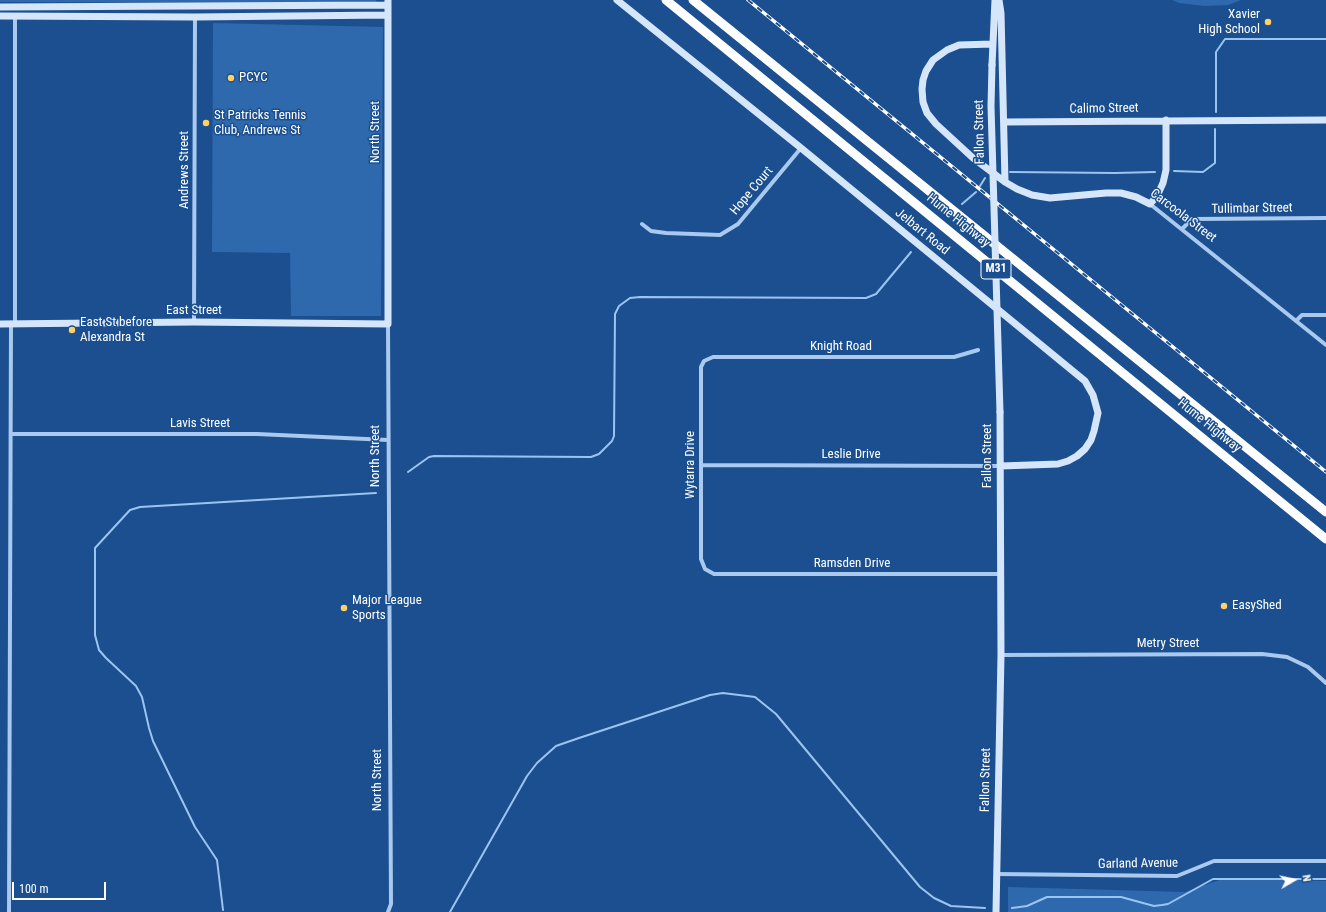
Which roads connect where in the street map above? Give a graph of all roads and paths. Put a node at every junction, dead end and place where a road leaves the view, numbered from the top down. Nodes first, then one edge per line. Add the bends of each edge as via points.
1 (617, 0) edge
2 (666, 0) edge
3 (693, 0) edge
4 (995, 0) edge
5 (999, 0) edge
6 (388, 3) edge
7 (195, 6) junction
8 (0, 7) edge
9 (16, 7) junction
10 (388, 15) junction
11 (0, 16) edge
12 (15, 16) junction
13 (195, 17) junction
14 (992, 44) junction
15 (1166, 120) junction
16 (1326, 120) edge
17 (1004, 122) junction
18 (801, 148) junction
19 (1005, 182) junction
20 (1150, 204) junction
21 (1326, 218) edge
22 (642, 224) dead end
23 (1182, 229) junction
24 (1326, 315) edge
25 (1296, 321) junction
26 (194, 322) junction
27 (0, 324) edge
28 (13, 324) junction
29 (388, 324) junction
30 (1326, 345) edge
31 (978, 350) dead end
32 (704, 361) joint
33 (11, 434) junction
34 (388, 440) junction
35 (702, 465) junction
36 (1001, 466) junction
37 (1326, 512) edge
38 (1326, 539) edge
39 (705, 568) joint
40 (1000, 574) junction
41 (1001, 655) junction
42 (1326, 683) edge
43 (1326, 861) edge
44 (996, 874) junction
45 (9, 912) edge
46 (388, 912) edge
47 (996, 912) edge

1 - 18 street, Jelbart Road
2 - 38 highway, Hume Highway / M31
3 - 37 highway, Hume Highway / M31
4 - 14 street, Fallon Street
5 - 17 street
6 - 7 street
6 - 10 street, North Street
7 - 9 street
7 - 13 street
8 - 9 street
9 - 12 street
10 - 13 street
10 - 29 street, North Street
11 - 12 street
12 - 13 street
12 - 28 street
13 - 26 street, Andrews Street
14 - 19 street, Carcoola Street via 965,44 942,53 933,60 926,71 923,96 928,113 936,124 973,158
14 - 36 street, Fallon Street, bridge
15 - 16 street, Calimo Street
15 - 17 street, Calimo Street
15 - 20 street via 1166,170 1157,196
17 - 19 street
18 - 22 street, Hope Court via 738,224 720,235 651,231
18 - 36 street, Jelbart Road via 1085,381 1090,388 1098,413 1091,440 1085,449 1077,456 1058,464
19 - 20 street, Carcoola Street via 1032,195 1050,198 1106,193 1136,197
20 - 23 street, Carcoola Street
21 - 23 street, Tullimbar Street via 1192,219
23 - 25 street, Carcoola Street
24 - 25 street via 1302,316
25 - 30 street, Carcoola Street
26 - 28 street, East Street
26 - 29 street, East Street
27 - 28 street, East Street
28 - 33 street
29 - 34 street, North Street
31 - 32 street, Knight Road via 954,357 713,357
32 - 35 street, Wytarra Drive via 701,375
33 - 34 street, Lavis Street via 257,434
33 - 45 street
34 - 46 street, North Street via 391,904
35 - 36 street, Leslie Drive
35 - 39 street, Wytarra Drive via 701,560
36 - 40 street, Fallon Street
39 - 40 street, Ramsden Drive via 714,574
40 - 41 street, Fallon Street
41 - 42 street, Metry Street via 1262,654 1294,660 1308,667
41 - 44 street, Fallon Street
43 - 44 street, Garland Avenue via 1214,861 1177,876
44 - 47 street, Fallon Street

